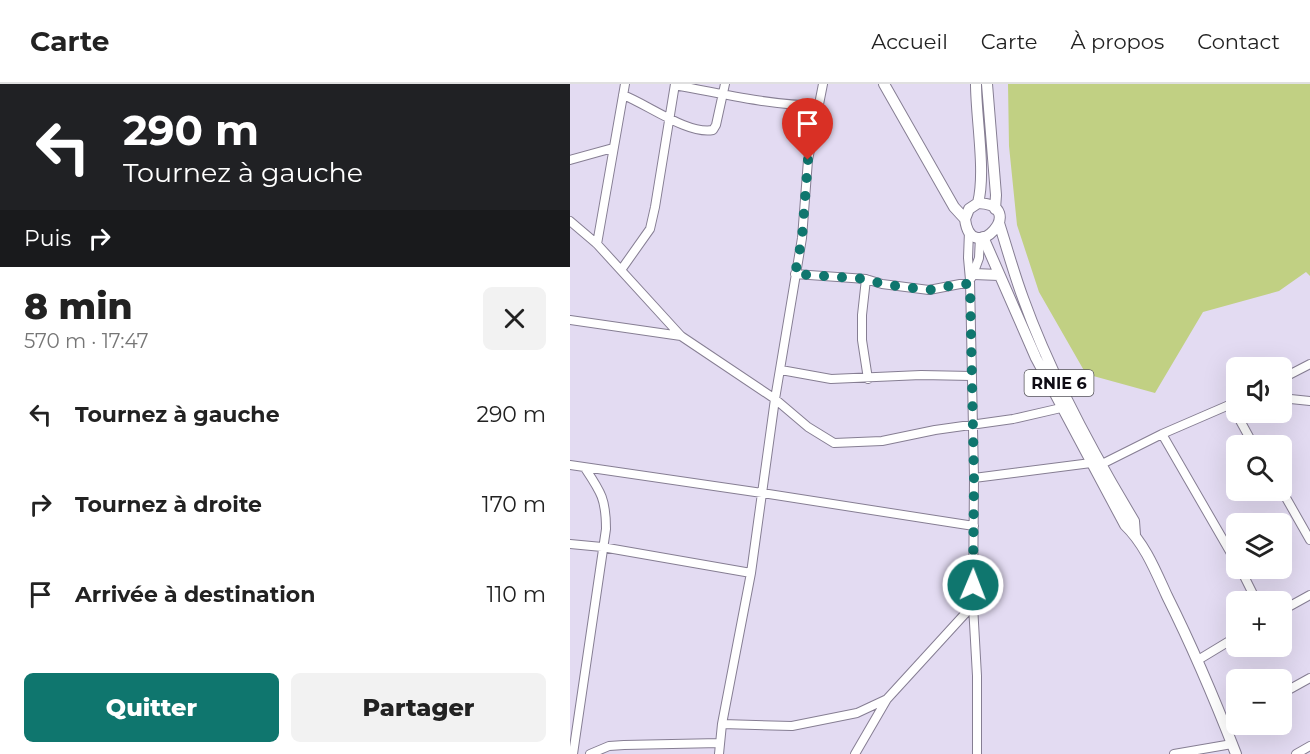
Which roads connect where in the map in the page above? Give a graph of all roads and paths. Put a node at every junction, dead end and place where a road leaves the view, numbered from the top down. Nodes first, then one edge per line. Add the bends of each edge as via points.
1 (625, 84) edge
2 (675, 84) edge
3 (725, 84) edge
4 (823, 84) edge
5 (884, 84) edge
6 (976, 84) edge
7 (987, 84) edge
8 (724, 94) junction
9 (623, 95) junction
10 (819, 106) junction
11 (668, 118) junction
12 (614, 148) junction
13 (570, 160) edge
14 (949, 196) junction
15 (976, 204) junction
16 (995, 208) junction
17 (965, 219) junction
18 (570, 221) edge
19 (999, 223) junction
20 (969, 231) junction
21 (982, 237) junction
22 (597, 244) junction
23 (621, 270) junction
24 (795, 274) junction
25 (999, 275) junction
26 (866, 279) junction
27 (971, 280) junction
28 (570, 320) edge
29 (681, 336) junction
30 (1310, 364) edge
31 (781, 370) junction
32 (1292, 373) edge
33 (972, 376) junction
34 (868, 379) junction
35 (775, 399) junction
36 (1292, 400) edge
37 (1310, 402) edge
38 (1226, 406) edge
39 (1061, 408) junction
40 (974, 424) junction
41 (1162, 434) junction
42 (1096, 463) junction
43 (570, 465) edge
44 (585, 468) junction
45 (974, 478) junction
46 (762, 493) junction
47 (1288, 501) edge
48 (974, 526) junction
49 (1310, 540) edge
50 (570, 544) edge
51 (1226, 544) edge
52 (602, 547) junction
53 (751, 573) junction
54 (1310, 595) edge
55 (973, 605) junction
56 (1292, 605) edge
57 (1226, 643) edge
58 (1198, 660) junction
59 (1310, 678) edge
60 (1292, 688) edge
61 (887, 699) junction
62 (722, 724) junction
63 (1224, 725) joint
64 (720, 743) junction
65 (1310, 746) edge
66 (1234, 749) edge
67 (1194, 752) edge
68 (573, 754) edge
69 (590, 754) edge
70 (719, 754) edge
71 (855, 754) edge
72 (977, 754) edge
73 (1174, 754) edge
74 (1296, 754) edge

1 - 9 street
2 - 8 street
2 - 11 street
3 - 8 street
4 - 10 street
5 - 14 main road
6 - 15 main road via 981,175
7 - 16 main road, RNIE 6
8 - 10 street
8 - 11 street via 713,130
9 - 11 street
9 - 12 street
10 - 24 street via 808,160
11 - 23 street via 650,229
12 - 13 street
12 - 22 street
14 - 15 main road
14 - 17 main road
15 - 16 main road
15 - 17 main road via 969,208
16 - 19 main road, RNIE 6
17 - 20 main road
18 - 22 street
19 - 21 main road via 990,235
19 - 42 main road, RNIE 6 via 1041,344
20 - 21 main road
20 - 27 street
21 - 25 main road, RNIE 6
21 - 27 street
22 - 23 street
23 - 29 street
24 - 26 street
24 - 31 street
25 - 27 main road
25 - 39 main road, RNIE 6
26 - 27 street via 929,290
26 - 34 street via 862,340
27 - 33 street
28 - 29 street
29 - 35 street
30 - 32 street
31 - 34 street via 831,379
31 - 35 street
33 - 34 street
33 - 40 street
35 - 40 street via 834,443 882,441
35 - 46 street
36 - 37 street
38 - 41 street
39 - 40 street
39 - 42 main road, RNIE 6
40 - 45 street
41 - 42 street
41 - 51 street
42 - 45 street
42 - 58 main road, RNIE 6 via 1134,521 1135,535
43 - 44 street
44 - 46 street
44 - 52 street via 602,493 606,509
45 - 48 street
46 - 48 street
46 - 53 street
47 - 49 street
48 - 55 street
50 - 52 street
52 - 53 street
52 - 68 street
53 - 62 street
54 - 56 street
55 - 61 street
55 - 72 street
57 - 58 street
58 - 63 main road, RNIE 6
59 - 60 street
61 - 62 street via 857,712 792,726
61 - 71 street
62 - 64 street
63 - 66 main road, RNIE 6
64 - 69 street via 617,745
64 - 70 street
65 - 74 street
66 - 67 street
67 - 73 street

